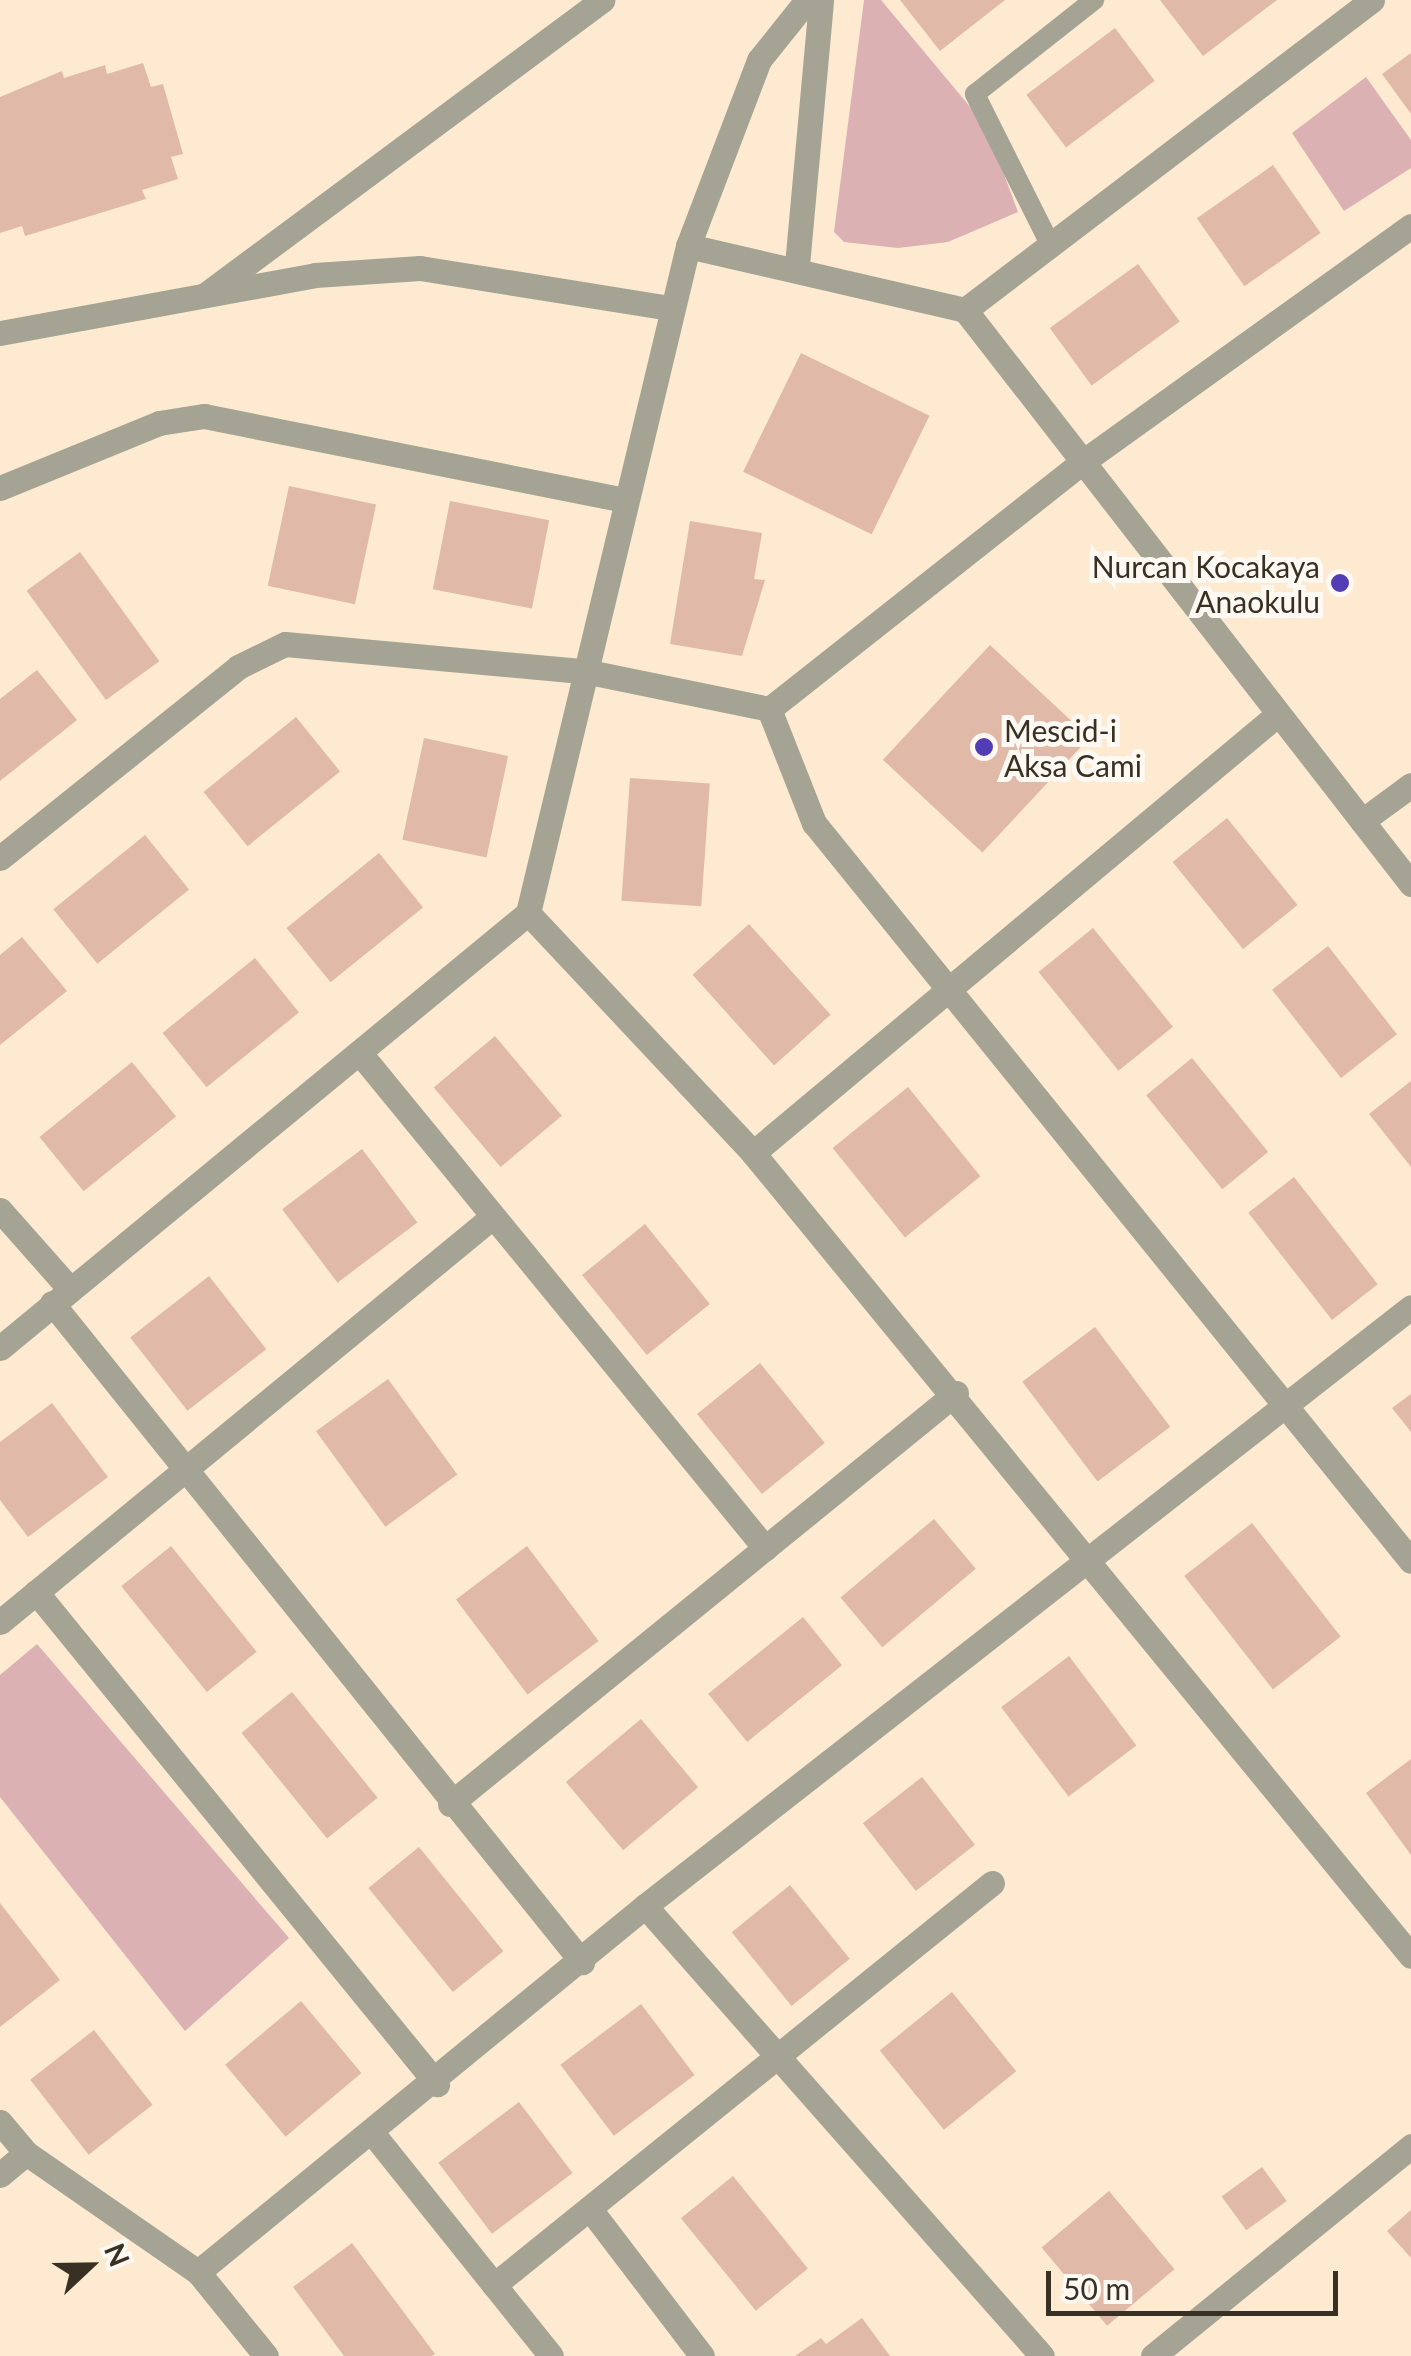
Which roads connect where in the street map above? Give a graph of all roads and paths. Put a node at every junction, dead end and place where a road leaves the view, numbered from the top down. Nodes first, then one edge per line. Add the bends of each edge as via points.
1 (602, 0) edge
2 (807, 0) edge
3 (821, 0) edge
4 (1094, 0) edge
5 (1372, 0) edge
6 (1411, 226) edge
7 (688, 246) junction
8 (1050, 246) junction
9 (797, 264) junction
10 (198, 300) junction
11 (670, 308) junction
12 (965, 310) junction
13 (0, 333) edge
14 (1081, 463) junction
15 (0, 488) edge
16 (624, 500) junction
17 (584, 672) junction
18 (769, 709) junction
19 (1278, 714) junction
20 (1411, 785) edge
21 (1362, 821) junction
22 (0, 858) edge
23 (1411, 884) edge
24 (528, 913) junction
25 (948, 991) junction
26 (363, 1058) junction
27 (753, 1153) junction
28 (0, 1210) edge
29 (492, 1218) junction
30 (61, 1296) junction
31 (1411, 1308) edge
32 (0, 1348) edge
33 (956, 1393) junction
34 (1282, 1403) junction
35 (185, 1468) junction
36 (766, 1548) junction
37 (1084, 1559) junction
38 (1411, 1561) edge
39 (36, 1592) junction
40 (0, 1622) edge
41 (450, 1804) junction
42 (992, 1883) dead end
43 (646, 1906) junction
44 (1411, 1956) edge
45 (582, 1962) junction
46 (785, 2059) junction
47 (437, 2084) junction
48 (0, 2122) edge
49 (374, 2135) junction
50 (1411, 2146) edge
51 (26, 2153) junction
52 (0, 2175) edge
53 (592, 2213) junction
54 (198, 2272) junction
55 (494, 2286) junction
56 (266, 2356) edge
57 (550, 2356) edge
58 (702, 2356) edge
59 (1042, 2356) edge
60 (1154, 2356) edge

1 - 10 street
2 - 7 street via 759,60
3 - 9 street
4 - 8 lane via 975,94
5 - 8 street
6 - 14 street
7 - 9 street
7 - 11 street
8 - 12 street
9 - 12 street
10 - 11 street via 315,274 420,268
10 - 13 street
11 - 16 street
12 - 14 street
14 - 18 street
14 - 19 street
15 - 16 street via 159,423 204,416
16 - 17 street
17 - 18 street
17 - 22 street via 286,644 238,667
17 - 24 street
18 - 25 street via 814,823
19 - 21 street
19 - 25 street
20 - 21 street
21 - 23 street
24 - 26 street
24 - 27 street
25 - 27 street
25 - 34 street
26 - 29 street
26 - 30 street
27 - 33 street
28 - 30 street
29 - 35 street
29 - 36 street
30 - 32 street
30 - 35 street
31 - 34 street
33 - 36 street
33 - 37 street
34 - 37 street
34 - 38 street
35 - 39 street
35 - 41 street
36 - 41 street
37 - 43 street
37 - 44 street
39 - 40 street
39 - 47 street
41 - 45 street
42 - 46 street
43 - 45 street
43 - 46 street
45 - 47 street
46 - 53 street
46 - 59 street
47 - 49 street
48 - 51 street
49 - 54 street
49 - 55 street
50 - 60 street
51 - 52 street
51 - 54 street
53 - 55 street
53 - 58 street
54 - 56 street
55 - 57 street

